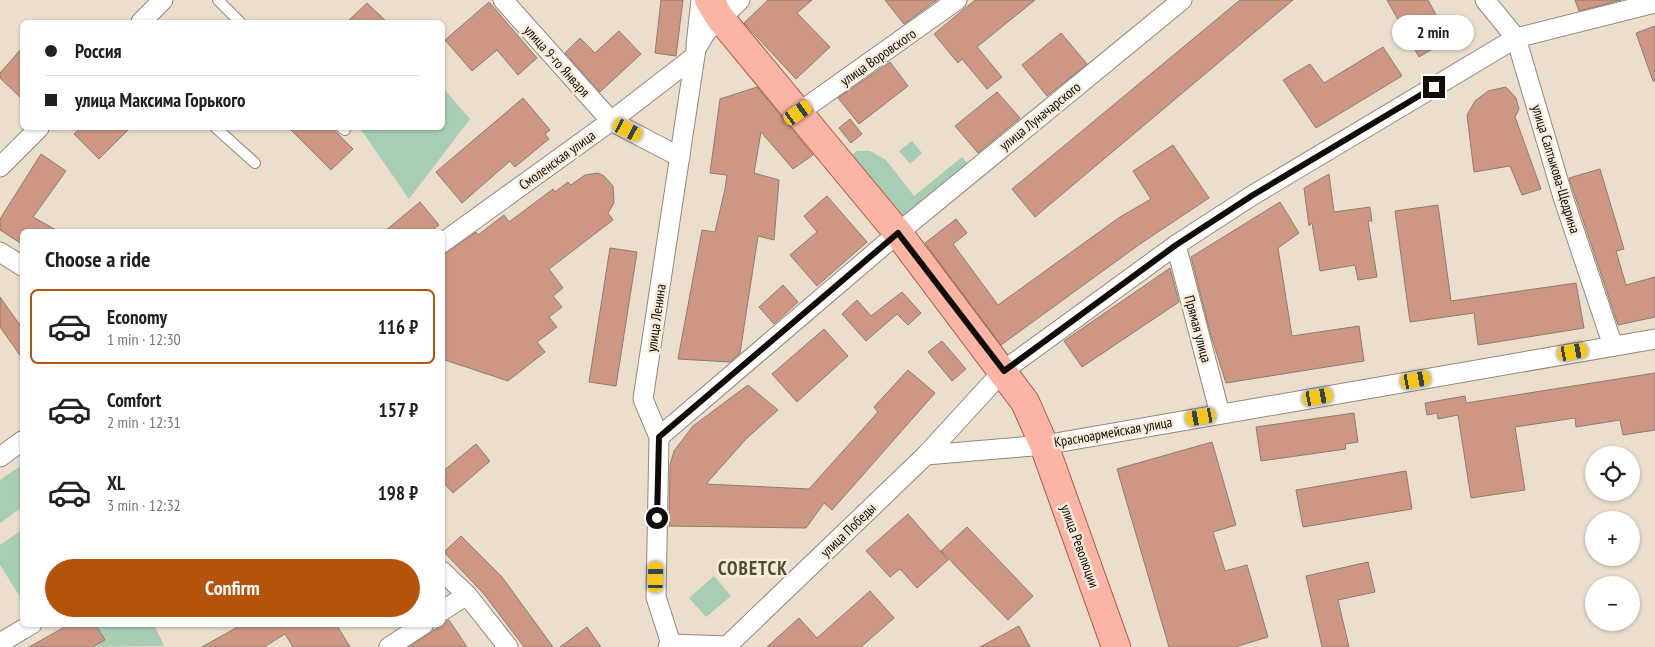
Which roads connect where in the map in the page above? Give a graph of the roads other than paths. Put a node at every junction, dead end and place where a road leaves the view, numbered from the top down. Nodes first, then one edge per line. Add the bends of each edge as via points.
1 (164, 0) edge
2 (218, 0) edge
3 (503, 0) edge
4 (740, 0) edge
5 (957, 0) edge
6 (1182, 0) edge
7 (1485, 0) edge
8 (1655, 3) edge
9 (710, 6) edge
10 (143, 20) edge
11 (238, 20) edge
12 (1516, 38) junction
13 (695, 53) junction
14 (798, 113) junction
15 (611, 121) junction
16 (37, 130) edge
17 (218, 130) edge
18 (680, 157) junction
19 (255, 163) dead end
20 (0, 167) edge
21 (898, 233) junction
22 (445, 241) edge
23 (1176, 245) junction
24 (0, 252) edge
25 (20, 265) edge
26 (1655, 339) edge
27 (1613, 346) junction
28 (1004, 371) junction
29 (1220, 414) junction
30 (659, 437) junction
31 (20, 442) edge
32 (1044, 444) junction
33 (926, 455) junction
34 (0, 457) edge
35 (445, 574) edge
36 (467, 595) junction
37 (445, 609) edge
38 (27, 627) edge
39 (419, 627) edge
40 (0, 643) edge
41 (669, 646) edge
42 (389, 647) edge
43 (508, 647) edge
44 (727, 647) edge
45 (1116, 647) edge

1 - 10 street
2 - 11 lane
3 - 15 street, улица 9-го Января
4 - 9 street, улица Ленина
5 - 14 street, улица Воровского
6 - 21 street, улица Луначарского
7 - 12 street, улица Салтыкова-Щедрина
8 - 12 street, улица Победы
9 - 13 street
9 - 13 street, улица Ленина via 706,32
9 - 14 main road, улица Революции
12 - 23 street, улица Победы via 1253,195
12 - 27 street, улица Салтыкова-Щедрина via 1563,197
13 - 15 street, Смоленская улица
13 - 18 street, улица Ленина
14 - 21 main road, улица Революции
15 - 18 street
15 - 22 street, Смоленская улица
16 - 20 street
17 - 19 lane
18 - 30 street, улица Ленина via 644,399
21 - 28 main road, улица Революции
21 - 30 street, улица Луначарского
23 - 28 street, улица Победы
23 - 29 street, Прямая улица
24 - 25 street
26 - 27 street, Красноармейская улица
27 - 29 street, Красноармейская улица
28 - 32 main road, улица Революции via 1025,402
28 - 33 street, улица Победы
29 - 32 street, Красноармейская улица
30 - 41 street, улица Ленина via 656,597
31 - 34 street
32 - 33 street
32 - 45 main road, улица Революции
33 - 44 street, улица Победы
35 - 36 street
36 - 37 street
36 - 43 street
38 - 40 street
39 - 42 street
41 - 44 street, улица Победы

